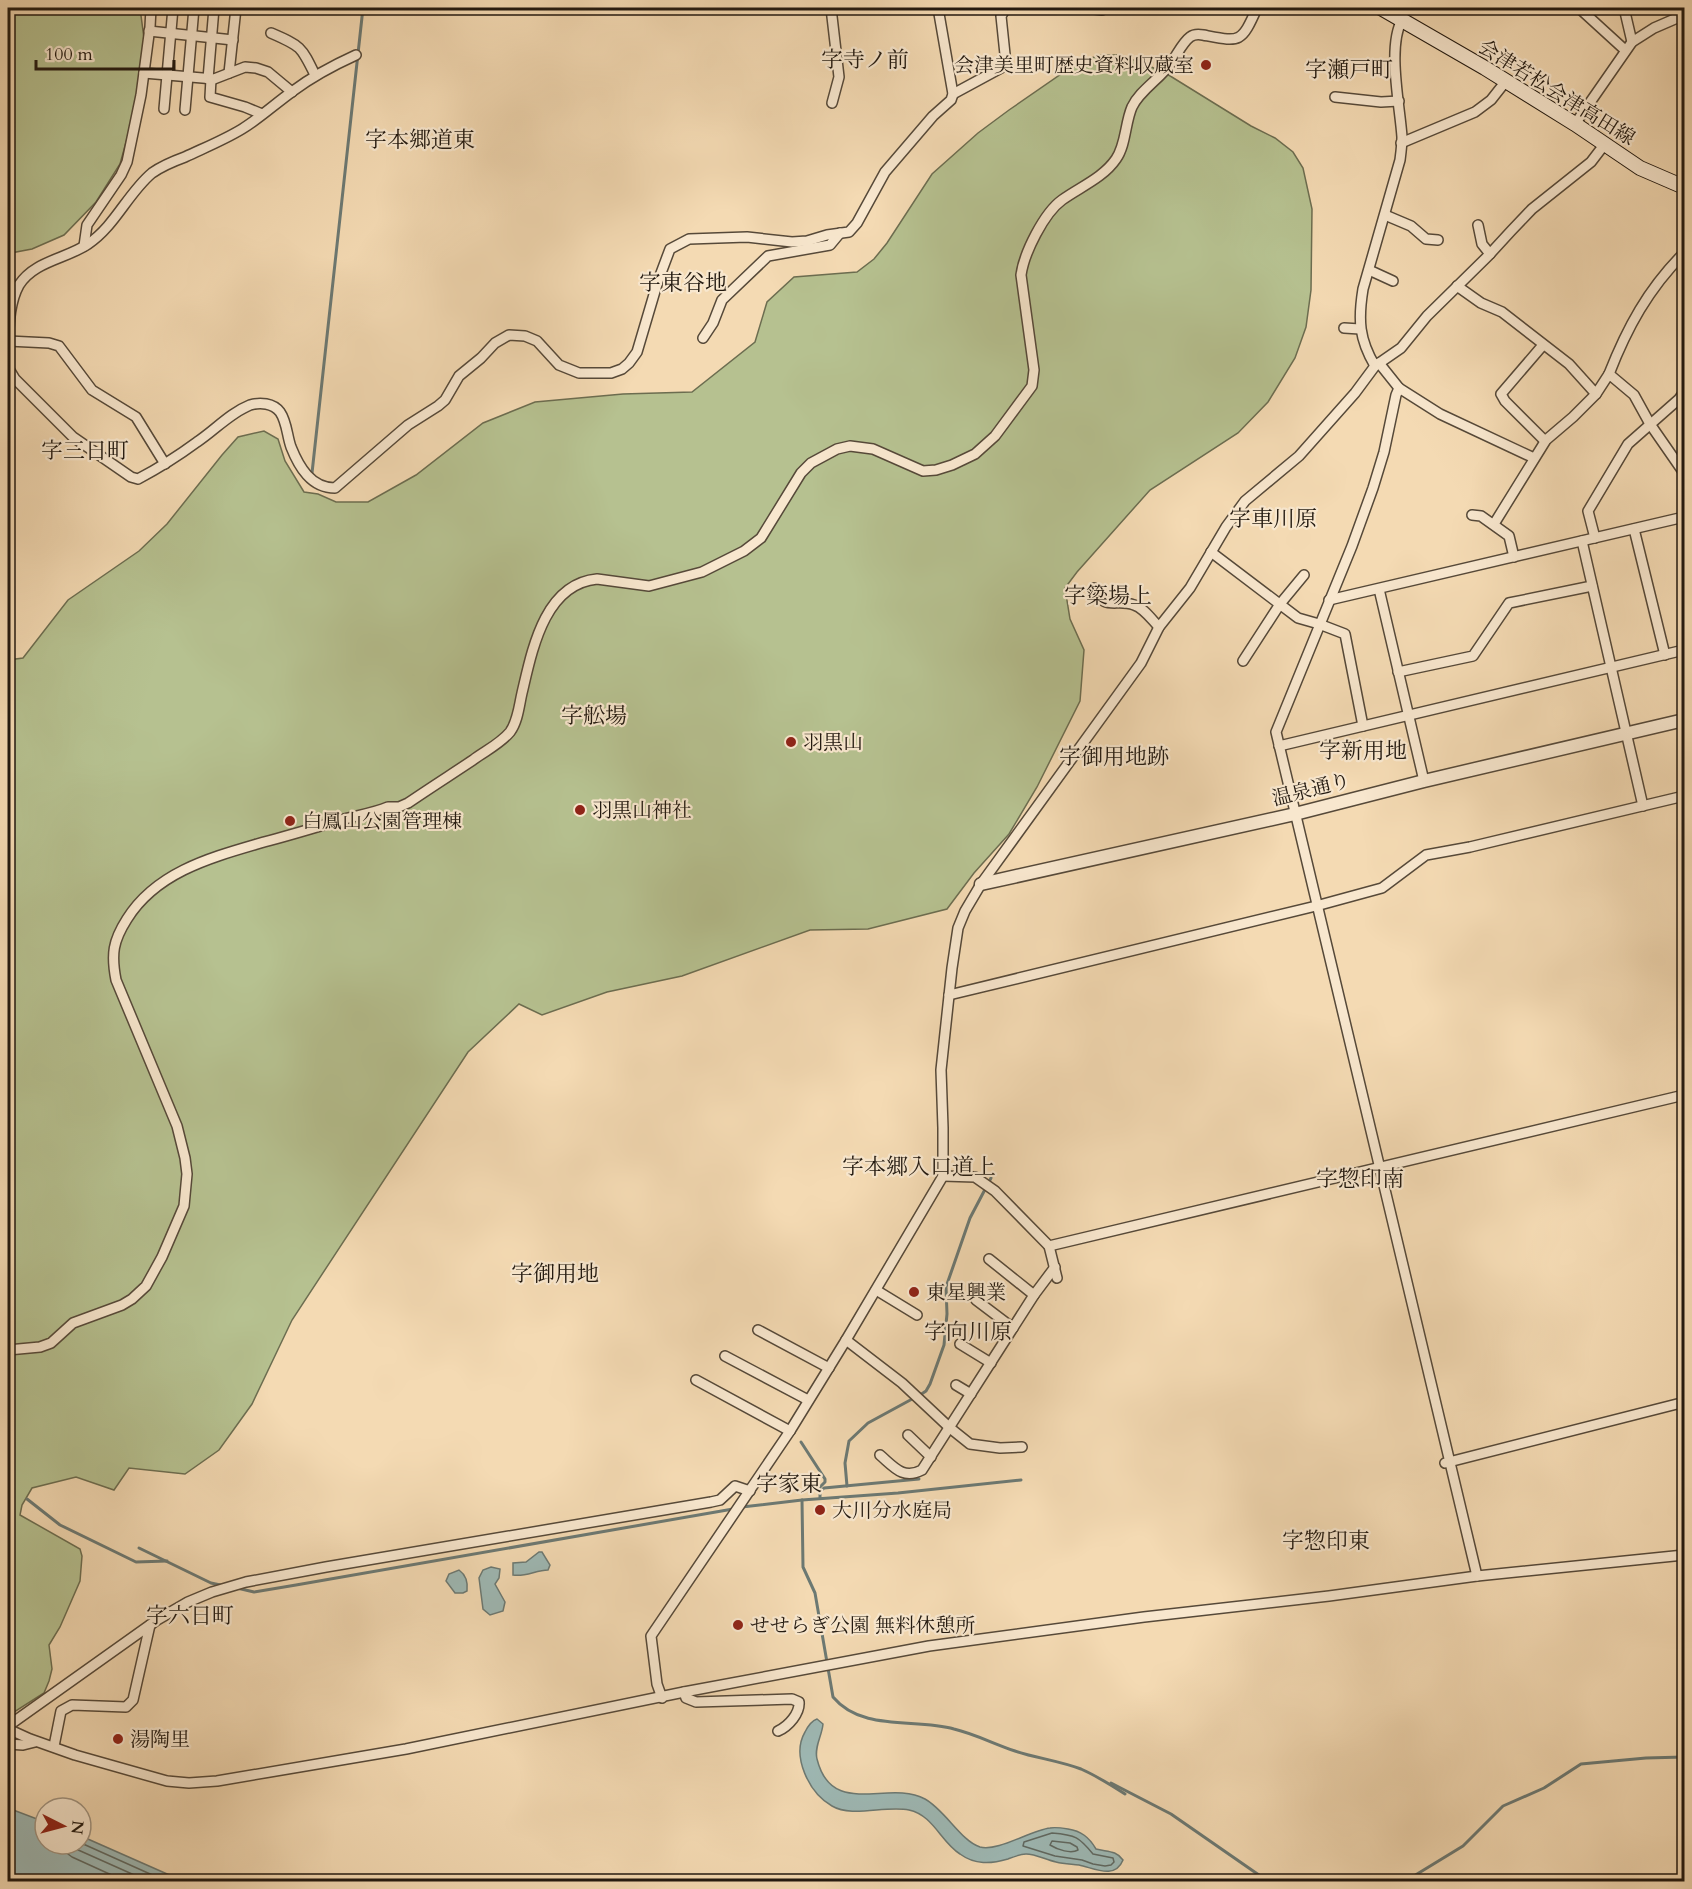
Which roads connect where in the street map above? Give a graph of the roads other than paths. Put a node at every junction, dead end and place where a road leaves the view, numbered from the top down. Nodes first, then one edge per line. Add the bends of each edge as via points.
1 (151, 8) edge
2 (173, 8) edge
3 (194, 8) edge
4 (214, 8) edge
5 (236, 8) edge
6 (831, 8) edge
7 (938, 8) edge
8 (1006, 8) edge
9 (1086, 8) edge
10 (1257, 8) edge
11 (1381, 8) edge
12 (1579, 8) edge
13 (1625, 8) edge
14 (1102, 10) dead end
15 (1684, 15) edge
16 (1402, 20) junction
17 (149, 32) junction
18 (171, 33) junction
19 (271, 33) dead end
20 (192, 36) junction
21 (212, 38) junction
22 (233, 40) junction
23 (1632, 42) junction
24 (1625, 50) junction
25 (356, 55) dead end
26 (144, 73) junction
27 (229, 73) junction
28 (168, 75) junction
29 (315, 75) junction
30 (188, 77) junction
31 (209, 79) junction
32 (1506, 81) junction
33 (292, 92) junction
34 (953, 94) junction
35 (1335, 97) dead end
36 (1399, 101) junction
37 (832, 103) dead end
38 (164, 108) dead end
39 (185, 110) dead end
40 (262, 114) junction
41 (1575, 124) junction
42 (1401, 143) junction
43 (1604, 145) junction
44 (1684, 187) edge
45 (1385, 216) junction
46 (1478, 225) dead end
47 (840, 233) junction
48 (1438, 240) dead end
49 (84, 246) junction
50 (1684, 253) edge
51 (1490, 254) junction
52 (1370, 270) junction
53 (1393, 281) dead end
54 (1457, 286) junction
55 (1344, 328) dead end
56 (1360, 329) junction
57 (703, 338) dead end
58 (8, 341) edge
59 (1543, 345) junction
60 (8, 347) edge
61 (1377, 365) junction
62 (1609, 374) junction
63 (1399, 388) junction
64 (1596, 394) junction
65 (1683, 399) edge
66 (1650, 424) junction
67 (1545, 441) junction
68 (1534, 458) junction
69 (165, 464) junction
70 (1684, 473) edge
71 (1472, 515) dead end
72 (1684, 517) edge
73 (1494, 524) junction
74 (1634, 529) junction
75 (1595, 538) junction
76 (1582, 541) junction
77 (1211, 552) junction
78 (1514, 557) junction
79 (1304, 575) dead end
80 (1592, 586) junction
81 (1094, 588) dead end
82 (1379, 589) junction
83 (1329, 600) junction
84 (1280, 604) junction
85 (1319, 624) junction
86 (1159, 627) junction
87 (1684, 650) edge
88 (1665, 655) junction
89 (1242, 662) dead end
90 (1611, 668) junction
91 (1398, 672) junction
92 (1409, 716) junction
93 (1684, 720) edge
94 (1364, 726) junction
95 (1626, 734) junction
96 (1279, 746) junction
97 (1424, 781) junction
98 (1684, 796) edge
99 (1643, 806) junction
100 (1295, 814) junction
101 (981, 884) junction
102 (1316, 906) junction
103 (949, 995) junction
104 (1684, 1095) edge
105 (1380, 1169) junction
106 (943, 1176) junction
107 (1049, 1246) junction
108 (989, 1259) dead end
109 (1055, 1267) junction
110 (1057, 1278) dead end
111 (876, 1290) junction
112 (1034, 1295) junction
113 (976, 1300) dead end
114 (917, 1315) dead end
115 (1013, 1328) junction
116 (758, 1330) dead end
117 (846, 1340) junction
118 (960, 1344) dead end
119 (8, 1350) edge
120 (725, 1356) dead end
121 (991, 1363) junction
122 (829, 1368) junction
123 (696, 1380) dead end
124 (956, 1385) dead end
125 (971, 1394) junction
126 (808, 1400) junction
127 (1684, 1405) edge
128 (950, 1428) junction
129 (790, 1431) junction
130 (908, 1435) dead end
131 (1022, 1447) dead end
132 (880, 1455) dead end
133 (931, 1457) junction
134 (1448, 1463) junction
135 (747, 1494) junction
136 (1684, 1555) edge
137 (1477, 1576) junction
138 (150, 1625) junction
139 (684, 1692) junction
140 (662, 1698) junction
141 (8, 1728) edge
142 (778, 1731) dead end
143 (38, 1742) junction
144 (8, 1744) edge
145 (54, 1746) junction

1 - 17 street
2 - 18 street
3 - 20 street
4 - 21 street
5 - 22 street
6 - 37 street via 839,76
7 - 34 street
8 - 34 street via 1001,16 1006,64
9 - 14 street
10 - 119 street via 1240,38 1198,34 1187,40 1134,104 1118,157 1049,213 1030,247 1021,275 1034,370 1032,386 995,436 975,454 952,465 922,471 873,449 837,449 801,473 761,538 744,551 702,572 664,583 649,586 597,579 575,585 554,603 545,619 514,724 502,740 399,807 208,859 147,893 119,932 113,965 177,1126 187,1174 184,1206 146,1286 132,1299 73,1323 51,1343
11 - 16 main road, 会津若松会津高田線
12 - 24 street
13 - 23 street
15 - 23 street
16 - 32 main road, 会津若松会津高田線
16 - 36 street via 1396,34
17 - 18 street
17 - 26 street
18 - 20 street
18 - 28 street
19 - 29 street via 303,50
20 - 21 street
20 - 30 street
21 - 22 street
21 - 31 street
22 - 27 street
23 - 24 street
24 - 41 street
25 - 29 street
26 - 28 street
26 - 49 street via 127,162 87,225
27 - 31 street
27 - 33 street via 256,68 268,72
28 - 30 street
28 - 38 street
29 - 33 street
30 - 31 street
30 - 39 street
31 - 40 street via 210,97
32 - 41 main road, 会津若松会津高田線
32 - 42 street via 1475,112
33 - 40 street
34 - 47 street via 885,172 857,223 849,232
35 - 36 street
36 - 42 street
40 - 49 street via 219,141 154,172
41 - 43 main road, 会津若松会津高田線
42 - 45 street
43 - 44 main road, 会津若松会津高田線 via 1640,168
43 - 51 street via 1591,162 1532,210
45 - 48 street via 1411,226 1426,239
45 - 52 street
46 - 51 street via 1482,244
47 - 57 street via 830,245 768,256 722,300
47 - 69 street via 792,242 747,237 689,239 670,249 637,352 622,369 579,373 559,365 537,341 509,335 495,342 459,376 445,400 408,425 335,488 307,477 291,446 281,413 263,403 232,415
49 - 58 street via 28,274 13,303
50 - 62 street via 1635,315
51 - 54 street
52 - 53 street
52 - 56 street via 1360,306
54 - 59 street via 1502,312
54 - 61 street via 1401,348
55 - 56 street
56 - 61 street via 1366,350
58 - 60 street
58 - 69 street via 59,346 92,390 136,417
59 - 64 street via 1569,364
59 - 67 street via 1502,394
60 - 69 street via 9,369 15,379 73,437 131,477 138,479
61 - 63 street
61 - 77 street via 1299,456 1245,501
62 - 64 street
62 - 66 street via 1634,395
63 - 68 street via 1440,414
63 - 83 street via 1373,488
64 - 67 street
65 - 66 street
66 - 70 street
66 - 75 street via 1628,444 1588,511
67 - 68 street
68 - 73 street
71 - 73 street
72 - 74 street
73 - 78 street via 1510,539
74 - 75 street
74 - 88 street
75 - 76 street
76 - 78 street
76 - 80 street
77 - 84 street
77 - 86 street via 1190,588
78 - 82 street
79 - 84 street
80 - 90 street
80 - 91 street via 1509,603 1473,656
81 - 86 street via 1104,602 1135,605
82 - 83 street
82 - 91 street
83 - 85 street
84 - 85 street via 1298,618
84 - 89 street
85 - 94 street via 1345,634
85 - 96 street via 1276,732
86 - 101 street via 1141,663
87 - 88 street
88 - 90 street
90 - 92 street
90 - 95 street
91 - 92 street
92 - 94 street
92 - 97 street
93 - 95 street, 温泉通り
94 - 96 street
95 - 97 street, 温泉通り
95 - 99 street
96 - 100 street
97 - 100 street, 温泉通り
98 - 99 street
99 - 102 street via 1426,855 1382,888
100 - 101 street, 温泉通り
100 - 102 street
101 - 103 street via 958,928
102 - 103 street
102 - 105 street
103 - 106 street via 941,1070
104 - 105 street
105 - 107 street
105 - 134 street
106 - 107 street via 975,1177 995,1191
106 - 111 street
107 - 109 street
108 - 112 street
109 - 110 street
109 - 112 street
111 - 114 street
111 - 117 street
112 - 115 street
113 - 115 street
115 - 121 street
116 - 122 street
117 - 122 street
117 - 128 street via 902,1383
118 - 121 street
120 - 126 street
121 - 125 street
122 - 126 street
123 - 129 street
124 - 125 street
125 - 128 street
126 - 129 street
127 - 134 street
128 - 131 street via 970,1444
128 - 133 street
129 - 135 street
130 - 133 street
132 - 133 street via 899,1472 915,1474
134 - 137 street
135 - 138 street via 735,1486 711,1503 246,1582 188,1602
135 - 140 street via 651,1636
136 - 137 street
137 - 139 street via 929,1646
138 - 141 street
138 - 145 street via 133,1700 126,1707 72,1705 61,1711
139 - 140 street
139 - 142 street via 686,1698 696,1702 799,1702 797,1713
140 - 145 street via 406,1749 217,1781 167,1781
141 - 143 street
143 - 144 street
143 - 145 street

